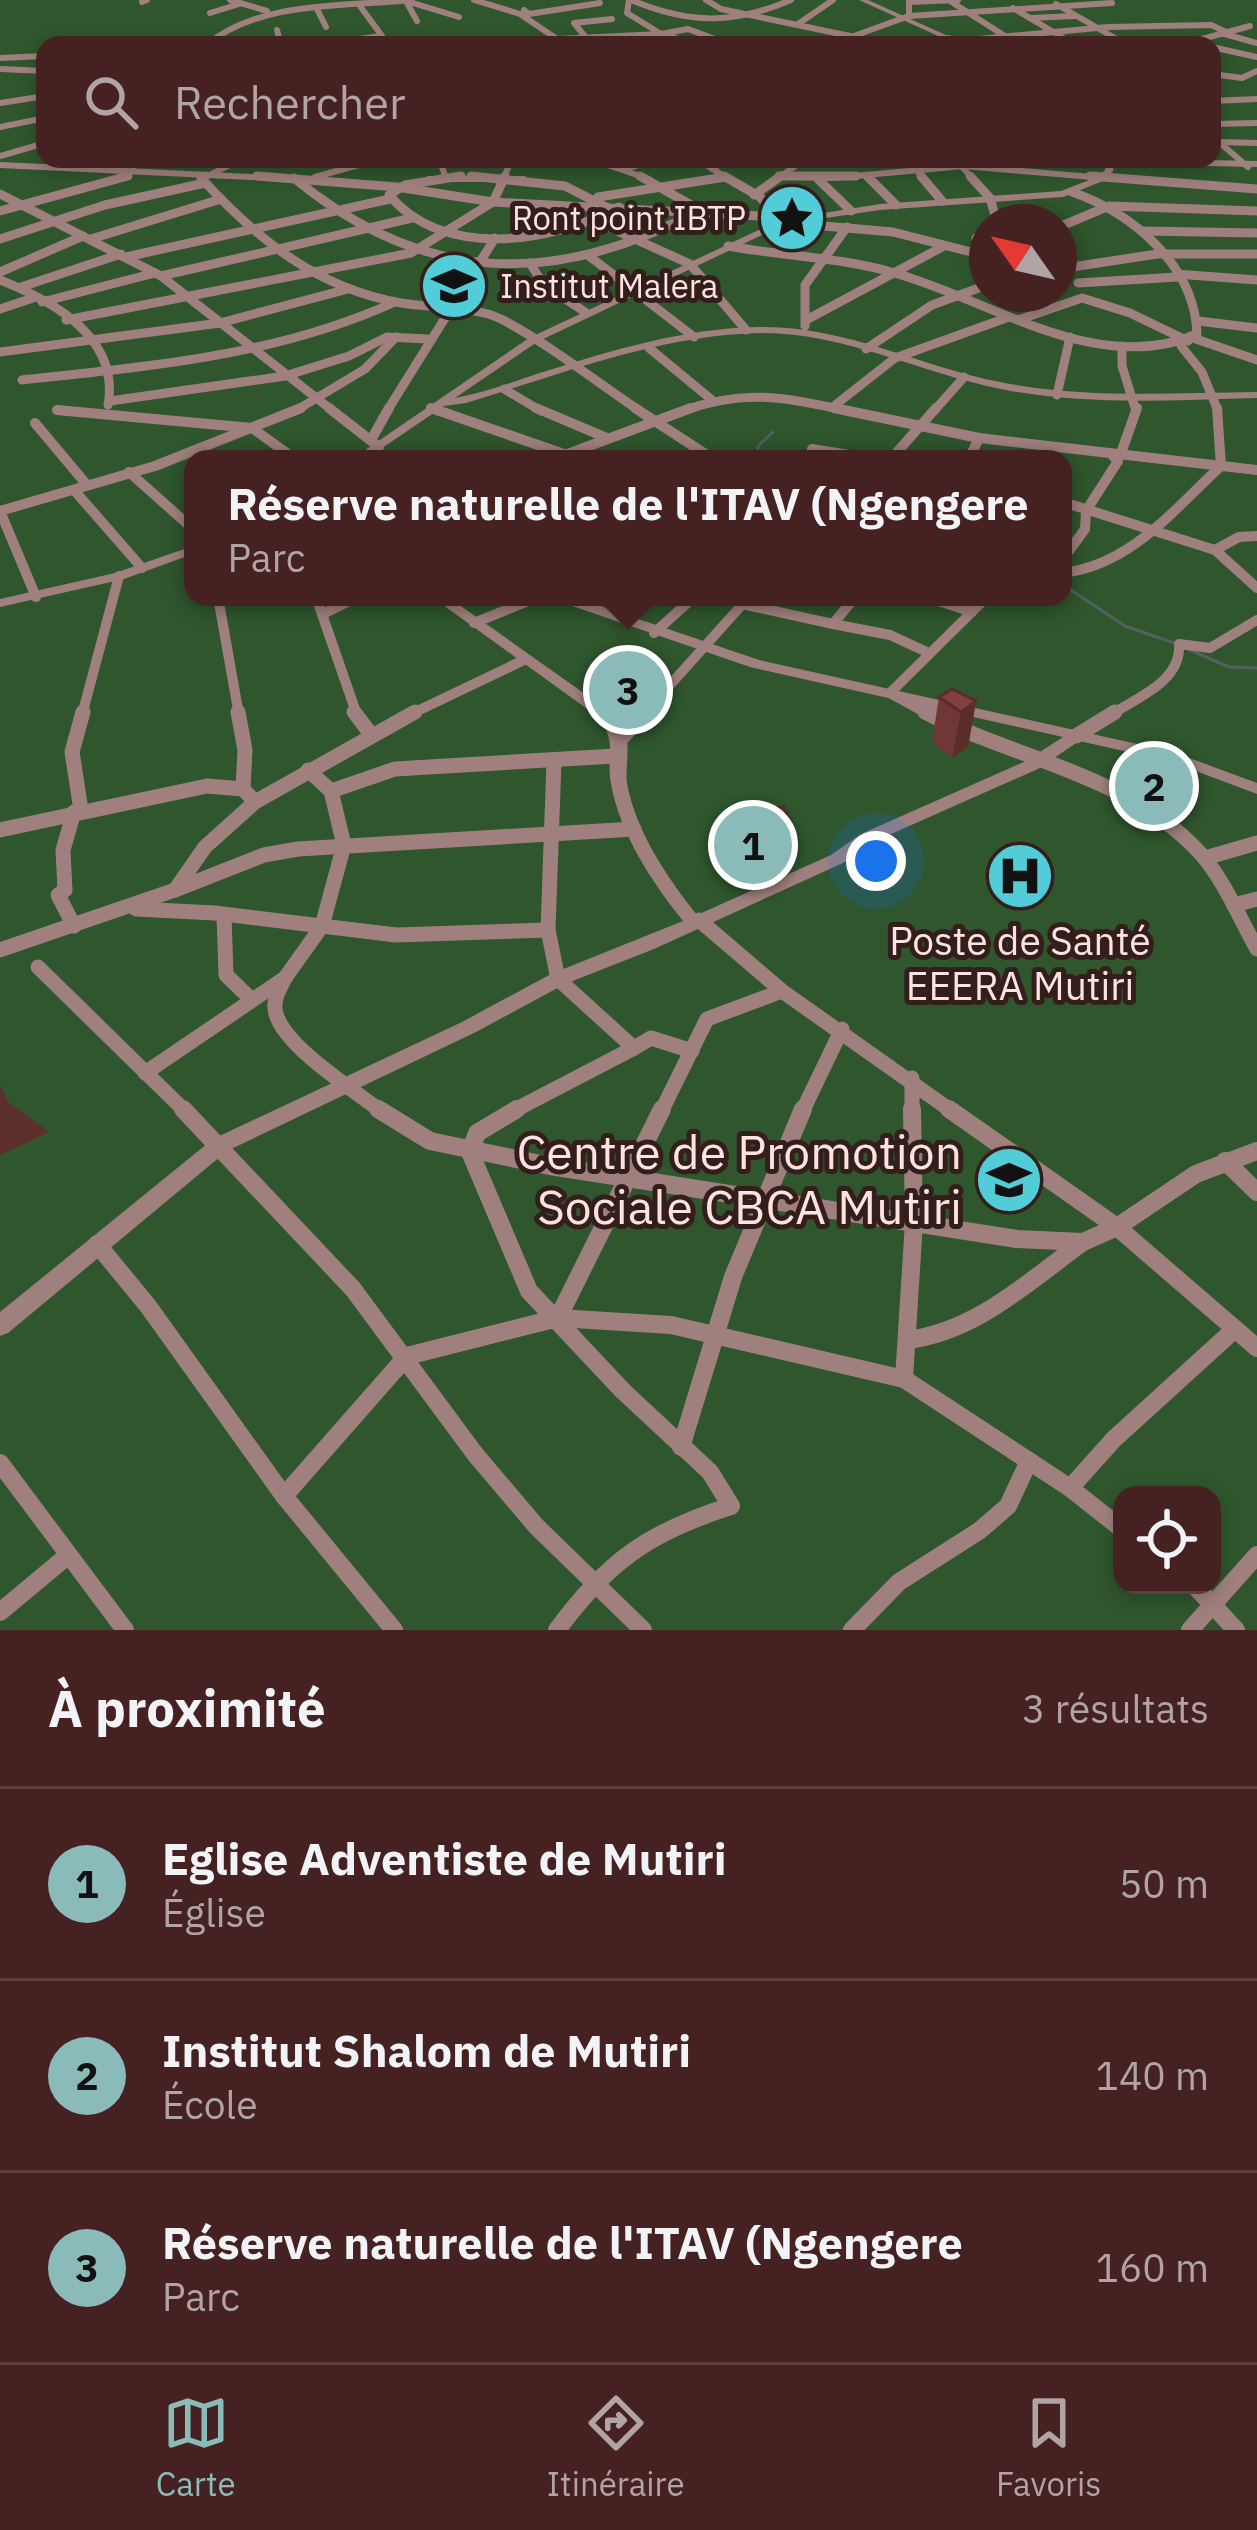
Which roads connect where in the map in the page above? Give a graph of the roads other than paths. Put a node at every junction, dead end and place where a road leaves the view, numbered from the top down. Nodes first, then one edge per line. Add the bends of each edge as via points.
1 (230, 0) edge
2 (408, 0) edge
3 (474, 0) edge
4 (658, 0) edge
5 (706, 0) edge
6 (740, 0) edge
7 (790, 0) edge
8 (832, 0) edge
9 (862, 0) edge
10 (958, 0) edge
11 (999, 0) edge
12 (1046, 0) edge
13 (632, 1) edge
14 (909, 1) edge
15 (950, 1) edge
16 (245, 2) edge
17 (529, 2) edge
18 (599, 2) edge
19 (1112, 3) dead end
20 (1057, 4) junction
21 (360, 6) junction
22 (1013, 8) junction
23 (317, 9) junction
24 (722, 9) junction
25 (685, 10) dead end
26 (267, 11) junction
27 (520, 11) junction
28 (966, 12) junction
29 (210, 13) dead end
30 (630, 14) junction
31 (661, 14) junction
32 (757, 16) junction
33 (906, 16) junction
34 (1075, 16) junction
35 (459, 17) dead end
36 (1030, 18) junction
37 (1233, 18) dead end
38 (611, 19) junction
39 (417, 21) dead end
40 (798, 24) junction
41 (326, 27) dead end
42 (1254, 27) edge
43 (1092, 28) junction
44 (278, 31) dead end
45 (1050, 31) junction
46 (1221, 32) junction
47 (661, 34) junction
48 (857, 34) junction
49 (1001, 35) junction
50 (215, 36) edge
51 (279, 36) edge
52 (378, 36) edge
53 (549, 36) edge
54 (585, 36) edge
55 (623, 36) edge
56 (651, 36) edge
57 (668, 36) edge
58 (707, 36) edge
59 (852, 36) edge
60 (864, 36) edge
61 (946, 36) edge
62 (994, 36) edge
63 (1059, 36) edge
64 (1108, 36) edge
65 (1209, 36) edge
66 (1257, 43) edge
67 (1221, 49) edge
68 (36, 56) edge
69 (1257, 57) edge
70 (0, 58) edge
71 (0, 69) edge
72 (29, 70) junction
73 (36, 70) edge
74 (1257, 71) edge
75 (1221, 75) edge
76 (36, 83) edge
77 (36, 98) edge
78 (1257, 99) edge
79 (0, 103) edge
80 (1221, 111) edge
81 (1221, 116) edge
82 (36, 120) edge
83 (1257, 123) edge
84 (2, 128) edge
85 (1221, 142) edge
86 (1257, 143) edge
87 (36, 145) edge
88 (31, 146) junction
89 (1221, 146) edge
90 (0, 160) edge
91 (36, 162) edge
92 (1221, 164) edge
93 (1257, 164) edge
94 (1244, 165) junction
95 (133, 168) joint
96 (186, 168) edge
97 (218, 168) edge
98 (340, 168) edge
99 (442, 168) edge
100 (509, 168) edge
101 (623, 168) edge
102 (791, 168) edge
103 (916, 168) edge
104 (963, 168) joint
105 (1028, 168) edge
106 (1107, 168) edge
107 (627, 169) joint
108 (712, 169) edge
109 (189, 171) junction
110 (919, 171) junction
111 (208, 172) junction
112 (1257, 174) edge
113 (779, 176) junction
114 (867, 176) junction
115 (725, 177) junction
116 (294, 178) junction
117 (446, 178) junction
118 (506, 178) junction
119 (310, 179) junction
120 (818, 179) junction
121 (1100, 179) junction
122 (205, 183) junction
123 (667, 187) junction
124 (397, 188) junction
125 (1257, 189) edge
126 (1072, 192) junction
127 (0, 194) edge
128 (754, 195) junction
129 (598, 197) junction
130 (990, 198) junction
131 (220, 199) junction
132 (390, 199) junction
133 (942, 201) junction
134 (493, 202) junction
135 (992, 204) edge
136 (20, 206) junction
137 (896, 206) junction
138 (1109, 206) junction
139 (606, 207) junction
140 (619, 207) junction
141 (699, 210) junction
142 (0, 211) edge
143 (851, 211) junction
144 (1257, 211) edge
145 (331, 212) junction
146 (412, 218) junction
147 (785, 219) junction
148 (1077, 219) edge
149 (48, 221) junction
150 (595, 221) junction
151 (847, 227) junction
152 (361, 230) junction
153 (1143, 231) junction
154 (446, 232) junction
155 (252, 233) junction
156 (1257, 233) edge
157 (87, 238) junction
158 (495, 238) junction
159 (0, 239) edge
160 (636, 240) junction
161 (728, 246) junction
162 (944, 246) junction
163 (275, 248) junction
164 (1158, 250) junction
165 (969, 252) edge
166 (411, 253) junction
167 (1257, 254) edge
168 (123, 255) junction
169 (589, 256) junction
170 (821, 260) junction
171 (530, 263) junction
172 (477, 264) junction
173 (690, 264) junction
174 (1077, 264) edge
175 (310, 271) junction
176 (896, 273) junction
177 (158, 274) junction
178 (0, 276) edge
179 (1176, 276) junction
180 (1257, 280) edge
181 (1078, 284) joint
182 (21, 287) junction
183 (348, 289) junction
184 (632, 290) junction
185 (969, 290) edge
186 (957, 293) junction
187 (188, 295) junction
188 (1082, 298) junction
189 (39, 299) junction
190 (395, 302) junction
191 (0, 309) edge
192 (447, 310) junction
193 (585, 313) junction
194 (1014, 319) junction
195 (66, 320) junction
196 (808, 320) junction
197 (217, 321) junction
198 (1198, 321) junction
199 (1257, 328) edge
200 (746, 330) junction
201 (802, 333) junction
202 (694, 337) junction
203 (1070, 337) junction
204 (396, 338) junction
205 (428, 339) junction
206 (532, 340) junction
207 (96, 342) junction
208 (1187, 342) junction
209 (1122, 346) junction
210 (650, 348) junction
211 (249, 349) junction
212 (866, 349) junction
213 (0, 352) edge
214 (895, 358) junction
215 (1257, 360) edge
216 (579, 368) junction
217 (111, 369) junction
218 (285, 376) junction
219 (964, 377) junction
220 (22, 380) dead end
221 (504, 388) junction
222 (1057, 394) junction
223 (1215, 395) junction
224 (1257, 395) edge
225 (1135, 397) junction
226 (712, 400) junction
227 (110, 401) junction
228 (316, 403) junction
229 (435, 406) junction
230 (834, 406) junction
231 (57, 410) dead end
232 (104, 415) junction
233 (655, 419) junction
234 (35, 422) dead end
235 (252, 428) junction
236 (920, 428) junction
237 (607, 438) junction
238 (979, 438) junction
239 (375, 443) junction
240 (812, 449) dead end
241 (206, 450) edge
242 (283, 450) edge
243 (368, 450) edge
244 (551, 450) edge
245 (586, 450) edge
246 (699, 450) edge
247 (818, 450) edge
248 (899, 450) edge
249 (973, 450) edge
250 (1116, 453) junction
251 (184, 458) edge
252 (1221, 466) junction
253 (1257, 470) edge
254 (129, 472) junction
255 (81, 488) junction
256 (1072, 506) edge
257 (0, 511) edge
258 (1086, 511) junction
259 (184, 521) edge
260 (1151, 529) junction
261 (1257, 536) edge
262 (1072, 547) edge
263 (1215, 550) junction
264 (184, 553) edge
265 (142, 568) junction
266 (1072, 571) edge
267 (119, 577) junction
268 (1257, 588) edge
269 (36, 598) junction
270 (0, 604) edge
271 (220, 606) edge
272 (320, 606) edge
273 (339, 606) edge
274 (451, 606) edge
275 (516, 606) edge
276 (587, 606) edge
277 (684, 606) edge
278 (740, 606) edge
279 (768, 606) edge
280 (847, 606) edge
281 (953, 606) edge
282 (977, 606) edge
283 (971, 612) junction
284 (323, 614) junction
285 (1257, 620) edge
286 (474, 623) junction
287 (833, 623) junction
288 (654, 633) junction
289 (705, 648) junction
290 (929, 653) junction
291 (524, 660) junction
292 (890, 693) junction
293 (370, 733) junction
294 (1076, 736) junction
295 (618, 748) junction
296 (1041, 759) junction
297 (554, 760) junction
298 (308, 770) junction
299 (243, 789) junction
300 (1257, 789) edge
301 (331, 791) junction
302 (255, 802) junction
303 (78, 811) junction
304 (634, 829) junction
305 (0, 830) edge
306 (555, 834) junction
307 (1257, 843) edge
308 (344, 845) junction
309 (1204, 858) junction
310 (175, 890) junction
311 (1257, 899) edge
312 (1234, 905) junction
313 (119, 909) junction
314 (224, 916) junction
315 (696, 921) junction
316 (74, 926) junction
317 (322, 926) junction
318 (548, 930) junction
319 (0, 950) edge
320 (1257, 950) edge
321 (38, 967) dead end
322 (285, 978) junction
323 (558, 979) junction
324 (782, 991) junction
325 (252, 1000) junction
326 (842, 1029) junction
327 (634, 1048) junction
328 (692, 1051) junction
329 (145, 1072) junction
330 (912, 1078) junction
331 (348, 1085) junction
332 (220, 1145) junction
333 (1257, 1151) edge
334 (470, 1152) junction
335 (1225, 1161) junction
336 (627, 1180) junction
337 (1257, 1192) edge
338 (766, 1200) junction
339 (914, 1222) junction
340 (1117, 1226) junction
341 (1083, 1242) junction
342 (97, 1244) junction
343 (559, 1318) junction
344 (0, 1326) edge
345 (1235, 1330) junction
346 (718, 1335) junction
347 (907, 1340) junction
348 (1257, 1348) edge
349 (406, 1356) junction
350 (904, 1379) junction
351 (681, 1447) junction
352 (1029, 1460) junction
353 (0, 1463) edge
354 (1070, 1488) junction
355 (284, 1496) junction
356 (1113, 1522) edge
357 (1257, 1555) edge
358 (66, 1557) junction
359 (590, 1584) junction
360 (1204, 1594) edge
361 (1213, 1602) junction
362 (0, 1612) edge
363 (866, 1626) edge
364 (125, 1630) edge
365 (394, 1630) edge
366 (557, 1630) edge
367 (643, 1630) edge
368 (1190, 1630) edge
369 (1236, 1630) edge

1 - 16 street
2 - 21 street
2 - 35 street
2 - 39 street
3 - 27 street
4 - 13 street
5 - 24 street
6 - 24 street
7 - 32 street
8 - 40 street
9 - 33 street
10 - 15 street
11 - 22 street
12 - 20 street
13 - 30 street via 625,6
13 - 31 street
14 - 15 street
14 - 33 street
15 - 28 street
16 - 26 street
16 - 29 street
17 - 27 street
18 - 27 street
18 - 38 street
19 - 20 street
20 - 22 street
20 - 34 street
21 - 23 street
21 - 52 street
22 - 28 street
22 - 36 street
23 - 26 street
23 - 41 street
24 - 32 street
25 - 31 street
26 - 50 street
27 - 53 street
28 - 33 street
28 - 49 street
30 - 31 street
30 - 47 street
31 - 32 street via 732,24
32 - 40 street
33 - 48 street
33 - 61 street
34 - 36 street
34 - 43 street
36 - 45 street
37 - 42 street
38 - 54 street via 574,23
38 - 55 street
40 - 48 street
42 - 46 street
43 - 45 street
43 - 46 street via 1210,25
43 - 64 street
44 - 51 street
45 - 49 street
45 - 63 street
46 - 65 street
46 - 66 street
47 - 56 street
47 - 57 street
47 - 58 street via 688,29
48 - 59 street
48 - 60 street
49 - 62 street
67 - 69 street
68 - 70 street
71 - 72 street
72 - 73 street
72 - 76 street
74 - 75 street
77 - 79 street
78 - 80 street
81 - 83 street
82 - 84 street
84 - 88 street
85 - 86 street
87 - 88 street
88 - 90 street
89 - 94 street
90 - 91 street
92 - 94 street
93 - 94 street
94 - 112 street
95 - 109 street
95 - 136 street
96 - 109 street
97 - 111 street
98 - 119 street
99 - 117 street
100 - 118 street
101 - 107 street
102 - 113 street
103 - 110 street
104 - 110 street
104 - 130 street
105 - 121 street
106 - 121 street
107 - 123 street
108 - 115 street
109 - 111 street
110 - 114 street
110 - 133 street
111 - 116 street
111 - 122 street
113 - 120 street
113 - 128 street
114 - 120 street
114 - 137 street
115 - 123 street
115 - 128 street
116 - 119 street
116 - 145 street
117 - 118 street
117 - 124 street
118 - 129 street
118 - 134 street
119 - 124 street
120 - 143 street
121 - 125 street
121 - 126 street
122 - 131 street
122 - 149 street
123 - 129 street
123 - 141 street
124 - 132 street
124 - 134 street
126 - 130 street
126 - 138 street
127 - 136 street
128 - 147 street
129 - 139 street
130 - 133 street
130 - 135 street
131 - 155 street
131 - 157 street
132 - 145 street
132 - 146 street
133 - 137 street
134 - 139 street
134 - 154 street
136 - 142 street
136 - 149 street
137 - 143 street
138 - 144 street
138 - 148 street
138 - 153 street
139 - 140 street
140 - 141 street
140 - 150 street
141 - 147 street
141 - 160 street
143 - 147 street
145 - 152 street
145 - 155 street
146 - 152 street
146 - 154 street
147 - 151 street
147 - 161 street
149 - 157 street
149 - 159 street
150 - 158 street
150 - 160 street
151 - 162 street
151 - 170 street
152 - 163 street
152 - 166 street
153 - 156 street
153 - 164 street
154 - 158 street
154 - 166 street
155 - 163 street
155 - 168 street
157 - 168 street
157 - 178 street
158 - 172 street
160 - 169 street
160 - 173 street
161 - 170 street
161 - 173 street
162 - 165 street
162 - 176 street
163 - 175 street
163 - 177 street
164 - 167 street
164 - 174 street
164 - 179 street
166 - 172 street
166 - 175 street
168 - 177 street
168 - 182 street
169 - 171 street
169 - 184 street
170 - 176 street
170 - 196 street via 805,285
171 - 172 street
171 - 193 street via 543,284
172 - 192 street
173 - 184 street
173 - 200 street
175 - 183 street
175 - 187 street
176 - 186 street
176 - 196 street
177 - 187 street
177 - 189 street
178 - 182 street
179 - 180 street
179 - 181 street
179 - 198 street
181 - 188 street
182 - 189 street
183 - 190 street
183 - 197 street
184 - 193 street
184 - 202 street
185 - 186 street
186 - 194 street
186 - 212 street
187 - 195 street
187 - 197 street
188 - 194 street
188 - 208 street
189 - 191 street
189 - 195 street
190 - 192 street
190 - 211 street
192 - 205 street
192 - 206 street via 489,313
193 - 206 street
194 - 203 street
194 - 214 street
195 - 207 street
196 - 201 street
197 - 207 street
197 - 211 street
198 - 199 street
198 - 208 street
200 - 201 street
200 - 202 street
201 - 212 street
202 - 210 street
203 - 209 street
203 - 222 street
204 - 205 street
204 - 218 street
204 - 228 street
205 - 239 street
206 - 216 street
206 - 229 street
207 - 213 street
207 - 217 street
208 - 209 street via 1156,350
208 - 215 street
208 - 223 street
209 - 225 street
210 - 216 street
210 - 226 street
211 - 217 street
211 - 218 street
212 - 214 street
214 - 219 street
214 - 230 street
216 - 221 street
216 - 233 street
217 - 220 street
217 - 227 street
218 - 227 street
218 - 228 street
219 - 222 street
219 - 236 street
221 - 229 street
221 - 237 street
222 - 225 street
223 - 224 street
223 - 225 street
223 - 252 street via 1225,430
225 - 250 street via 1138,409
226 - 230 street via 767,394
226 - 233 street
227 - 232 street
228 - 235 street
228 - 239 street
229 - 239 street
229 - 244 street
230 - 236 street
231 - 232 street
232 - 235 street
233 - 237 street
233 - 246 street
234 - 255 street
235 - 241 street
235 - 242 street
236 - 238 street
236 - 248 street
237 - 245 street
238 - 249 street
238 - 250 street
239 - 243 street
240 - 247 street
250 - 252 street
250 - 258 street
251 - 254 street
252 - 253 street
252 - 260 street
254 - 255 street
254 - 259 street
255 - 257 street
255 - 265 street
256 - 258 street
257 - 269 street
258 - 260 street
258 - 262 street
260 - 263 street
260 - 266 street via 1111,563
261 - 263 street
263 - 268 street
264 - 265 street
265 - 267 street
267 - 269 street
267 - 303 street via 72,752
269 - 270 street
271 - 299 street via 245,750
272 - 284 street
273 - 284 street
274 - 286 street
275 - 286 street
276 - 288 street
277 - 288 street
278 - 289 street
279 - 287 street
280 - 287 street
281 - 283 street
282 - 283 street
283 - 290 street
284 - 293 street via 351,707
285 - 294 street via 1210,648 1179,644 1166,680
286 - 291 street
287 - 290 street
288 - 289 street
289 - 292 street
289 - 295 street
290 - 292 street
291 - 293 street
291 - 295 street via 607,716
292 - 294 street
292 - 296 street
293 - 298 street
294 - 296 street
294 - 300 street via 1173,757
295 - 297 street
295 - 304 street
296 - 309 street via 1139,802
296 - 315 street
297 - 301 street via 395,769
297 - 306 street
298 - 301 street
298 - 302 street
299 - 302 street
299 - 303 street via 207,786
301 - 308 street
302 - 310 street
303 - 305 street
303 - 316 street via 58,895
304 - 306 street
304 - 315 street
306 - 308 street
306 - 318 street
307 - 309 street
308 - 310 street via 264,855
308 - 317 street
309 - 312 street
310 - 313 street
311 - 312 street
312 - 320 street
313 - 314 street
313 - 316 street
314 - 317 street
314 - 325 street via 226,975
315 - 323 street
315 - 324 street
316 - 319 street
317 - 318 street via 473,938
317 - 322 street
318 - 323 street
321 - 329 street
322 - 325 street
322 - 331 street via 276,1018
323 - 327 street
323 - 331 street
324 - 326 street
324 - 328 street via 706,1019
325 - 329 street
326 - 330 street
326 - 338 street
327 - 328 street via 651,1038
327 - 334 street via 499,1118 477,1133
328 - 336 street
329 - 332 street
330 - 339 street
330 - 340 street via 963,1123
331 - 332 street
331 - 334 street via 430,1141
332 - 342 street
332 - 349 street
333 - 335 street
334 - 336 street
334 - 343 street via 529,1292
335 - 337 street
335 - 340 street
336 - 338 street
336 - 343 street
338 - 339 street
338 - 346 street
339 - 341 street
339 - 347 street
340 - 341 street
340 - 345 street
341 - 347 street via 983,1316
342 - 344 street
342 - 355 street
343 - 346 street
343 - 349 street
343 - 351 street
345 - 348 street
345 - 354 street
346 - 350 street
346 - 351 street
347 - 350 street
349 - 355 street
349 - 359 street via 476,1454
350 - 352 street
351 - 359 street via 731,1506 646,1539
352 - 354 street
352 - 363 street via 1008,1506 899,1582
353 - 358 street
354 - 356 street
355 - 365 street
357 - 361 street
358 - 362 street
358 - 364 street
359 - 366 street
359 - 367 street
360 - 361 street
361 - 368 street
361 - 369 street

